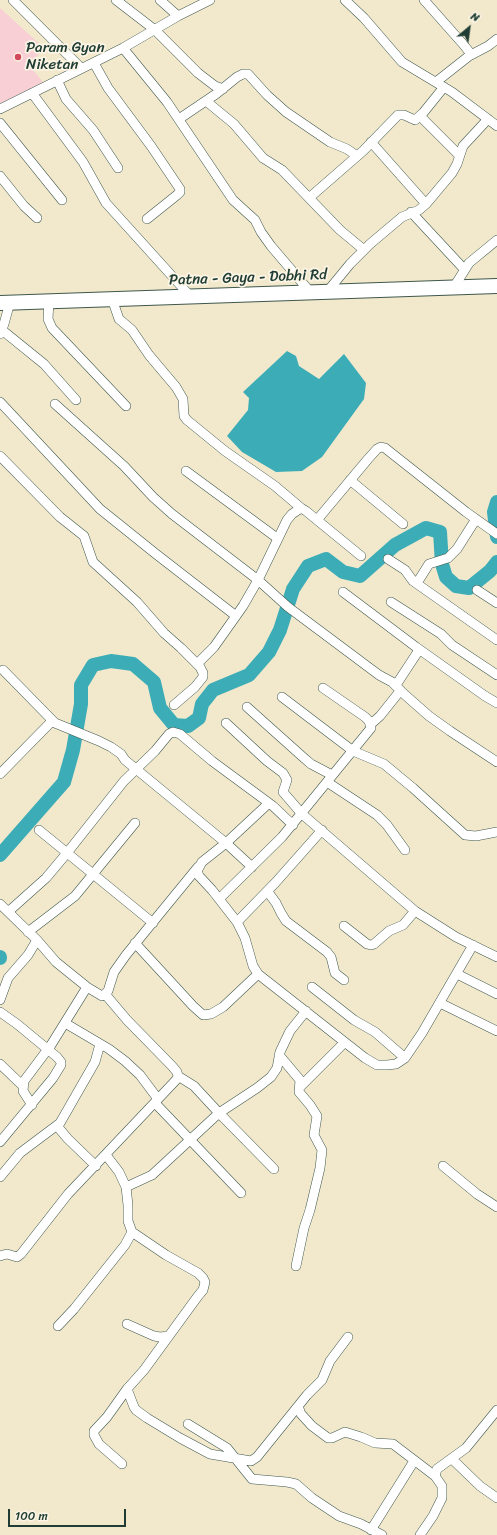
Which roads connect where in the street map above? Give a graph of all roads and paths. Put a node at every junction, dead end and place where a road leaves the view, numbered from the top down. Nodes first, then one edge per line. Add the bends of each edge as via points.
1 (14, 0) edge
2 (116, 0) edge
3 (160, 0) edge
4 (210, 0) edge
5 (345, 0) edge
6 (424, 0) edge
7 (178, 16) junction
8 (155, 30) junction
9 (497, 39) edge
10 (123, 48) junction
11 (471, 54) junction
12 (94, 63) junction
13 (81, 68) junction
14 (57, 80) junction
15 (440, 85) junction
16 (223, 89) junction
17 (32, 93) junction
18 (206, 101) junction
19 (0, 108) edge
20 (420, 116) junction
21 (179, 119) junction
22 (488, 119) junction
23 (0, 124) edge
24 (497, 126) edge
25 (371, 142) junction
26 (459, 155) junction
27 (357, 156) junction
28 (118, 168) dead end
29 (0, 176) edge
30 (309, 198) junction
31 (62, 200) dead end
32 (426, 204) junction
33 (412, 212) junction
34 (37, 218) dead end
35 (147, 219) dead end
36 (497, 240) edge
37 (364, 250) junction
38 (464, 269) junction
39 (454, 287) junction
40 (496, 288) edge
41 (327, 292) junction
42 (311, 293) junction
43 (191, 296) junction
44 (112, 299) junction
45 (49, 300) junction
46 (5, 302) edge
47 (1, 332) edge
48 (76, 400) dead end
49 (0, 402) edge
50 (55, 404) dead end
51 (126, 406) dead end
52 (0, 456) edge
53 (186, 471) dead end
54 (350, 480) junction
55 (301, 508) junction
56 (476, 519) junction
57 (317, 520) junction
58 (403, 524) dead end
59 (493, 532) edge
60 (277, 538) junction
61 (361, 556) dead end
62 (388, 559) dead end
63 (258, 580) junction
64 (417, 583) junction
65 (477, 590) dead end
66 (343, 592) dead end
67 (391, 602) dead end
68 (497, 603) edge
69 (236, 616) junction
70 (497, 640) edge
71 (420, 650) junction
72 (197, 664) junction
73 (3, 670) dead end
74 (497, 675) edge
75 (323, 688) dead end
76 (398, 688) junction
77 (282, 697) dead end
78 (497, 703) edge
79 (174, 706) dead end
80 (247, 707) dead end
81 (52, 720) junction
82 (226, 723) dead end
83 (371, 724) junction
84 (353, 751) junction
85 (497, 762) edge
86 (136, 769) junction
87 (0, 774) edge
88 (330, 778) junction
89 (269, 803) junction
90 (302, 814) junction
91 (135, 823) dead end
92 (293, 825) junction
93 (39, 830) dead end
94 (322, 830) junction
95 (497, 832) edge
96 (226, 843) junction
97 (405, 850) dead end
98 (67, 853) junction
99 (198, 867) junction
100 (252, 867) junction
101 (93, 875) junction
102 (268, 892) junction
103 (219, 899) junction
104 (0, 904) edge
105 (416, 911) junction
106 (8, 912) junction
107 (153, 922) junction
108 (237, 922) junction
109 (344, 926) dead end
110 (28, 932) junction
111 (37, 940) junction
112 (135, 943) junction
113 (473, 946) junction
114 (497, 957) edge
115 (258, 974) junction
116 (457, 974) junction
117 (344, 980) dead end
118 (87, 987) junction
119 (312, 987) dead end
120 (105, 994) junction
121 (497, 994) edge
122 (0, 1000) edge
123 (440, 1003) junction
124 (306, 1011) junction
125 (0, 1012) edge
126 (65, 1023) junction
127 (497, 1031) edge
128 (344, 1043) junction
129 (100, 1044) junction
130 (47, 1050) junction
131 (280, 1055) junction
132 (405, 1058) junction
133 (0, 1064) edge
134 (178, 1076) junction
135 (23, 1086) junction
136 (300, 1087) junction
137 (157, 1101) junction
138 (32, 1105) junction
139 (219, 1113) junction
140 (57, 1126) junction
141 (189, 1139) junction
142 (0, 1142) edge
143 (106, 1155) junction
144 (96, 1166) junction
145 (443, 1166) dead end
146 (274, 1169) dead end
147 (0, 1177) edge
148 (126, 1187) junction
149 (241, 1193) dead end
150 (497, 1207) edge
151 (132, 1232) junction
152 (0, 1256) edge
153 (296, 1266) dead end
154 (126, 1324) dead end
155 (58, 1326) dead end
156 (169, 1336) junction
157 (348, 1337) dead end
158 (127, 1389) junction
159 (298, 1406) junction
160 (497, 1410) edge
161 (188, 1424) dead end
162 (236, 1458) junction
163 (452, 1459) junction
164 (414, 1461) junction
165 (122, 1464) dead end
166 (435, 1476) junction
167 (497, 1498) edge
168 (371, 1530) junction
169 (382, 1535) edge
170 (421, 1535) edge

1 - 13 street
2 - 8 street
3 - 7 street
4 - 7 street
5 - 15 street via 402,62
6 - 11 street
7 - 8 street
8 - 10 street
8 - 16 street via 198,72 215,86
9 - 11 street
10 - 12 street
10 - 21 street
11 - 15 street
12 - 13 street
12 - 35 street via 108,88 180,189 177,195
13 - 14 street
14 - 17 street
14 - 28 street via 66,99 93,130
15 - 20 street
15 - 22 street
16 - 18 street
16 - 27 street via 237,77 248,74 286,112 330,142
17 - 19 street
17 - 43 street via 83,162 106,203
18 - 21 street
18 - 30 street via 228,118 263,158 282,170
20 - 25 street via 415,120 398,115
20 - 26 street
21 - 42 street via 233,200 255,220 260,232
22 - 24 street
22 - 26 street via 467,140
23 - 31 street
25 - 27 street
25 - 32 street
26 - 32 street via 452,173
27 - 30 street
29 - 34 street
30 - 37 street
32 - 33 street
33 - 37 street via 402,217
33 - 38 street
36 - 38 street
37 - 41 street
38 - 39 street
39 - 40 main road, Patna - Gaya - Dobhi Rd
39 - 41 main road, Patna - Gaya - Dobhi Rd
41 - 42 main road, Patna - Gaya - Dobhi Rd
42 - 43 main road, Patna - Gaya - Dobhi Rd
43 - 44 main road, Patna - Gaya - Dobhi Rd
44 - 45 main road, Patna - Gaya - Dobhi Rd
44 - 55 street via 119,319 132,330 176,387 183,399 184,416 187,420
45 - 46 main road, Patna - Gaya - Dobhi Rd
45 - 51 street via 48,319 52,328
46 - 47 street
47 - 48 street via 44,364
49 - 69 street via 100,509
50 - 63 street via 124,466 161,505
52 - 72 street via 55,512 84,536 93,562 137,602 164,633
53 - 60 street
54 - 56 street via 377,449 385,448
54 - 57 street
54 - 58 street
55 - 57 street
55 - 60 street via 286,520
56 - 59 street
56 - 64 street via 461,544 443,559 429,564
57 - 61 street
60 - 63 street
62 - 64 street
63 - 69 street
63 - 76 street via 288,607
64 - 70 street
65 - 68 street
66 - 71 street
67 - 74 street via 441,634 452,645
69 - 72 street via 214,647
71 - 76 street
71 - 78 street
72 - 79 street via 204,673 203,677
73 - 81 street
75 - 83 street
76 - 83 street via 380,716
76 - 85 street via 450,731
77 - 84 street
80 - 88 street
81 - 86 street via 111,747
81 - 87 street
82 - 90 street via 267,761 284,773 287,780 283,792
83 - 84 street via 369,731
84 - 88 street
84 - 95 street via 384,764 464,835 476,836
86 - 89 street via 169,734 177,733
86 - 96 street
86 - 98 street
88 - 90 street
88 - 97 street via 377,815
89 - 92 street
89 - 96 street
90 - 92 street
90 - 94 street
91 - 101 street
92 - 100 street
93 - 98 street
94 - 102 street
94 - 105 street
96 - 99 street
96 - 100 street
98 - 101 street
98 - 106 street via 41,883
99 - 103 street via 199,876
99 - 107 street
100 - 103 street
101 - 107 street
101 - 110 street via 75,896
102 - 108 street
102 - 117 street via 286,921 327,952 335,973
103 - 108 street
104 - 106 street
105 - 109 street via 403,925 389,931 371,945
105 - 113 street
106 - 110 street
107 - 112 street
108 - 115 street
110 - 111 street
111 - 118 street via 56,962
111 - 122 street via 8,978
112 - 115 street via 203,1015 211,1014 223,1007
112 - 120 street via 114,972
113 - 114 street
113 - 116 street
115 - 124 street
116 - 121 street
116 - 123 street
118 - 120 street via 102,996
118 - 126 street
119 - 132 street via 354,1020 375,1032
120 - 134 street via 172,1066
123 - 127 street
123 - 132 street
124 - 128 street
124 - 131 street via 290,1031
125 - 130 street
126 - 129 street
126 - 130 street
128 - 132 street via 377,1065 392,1065
128 - 136 street
129 - 137 street via 140,1075
129 - 140 street via 95,1062
130 - 135 street
130 - 138 street via 61,1062 61,1065
131 - 136 street via 300,1080
131 - 139 street via 279,1064 271,1077
133 - 135 street
134 - 137 street
134 - 139 street via 194,1086
135 - 138 street via 23,1091
136 - 153 street via 299,1092 317,1116 314,1135 322,1155
137 - 141 street
137 - 143 street
138 - 142 street
139 - 141 street
139 - 146 street
140 - 144 street
140 - 147 street via 20,1153
141 - 148 street via 152,1175
141 - 149 street
143 - 144 street
143 - 148 street via 120,1172
144 - 152 street via 68,1194 21,1254 17,1257 7,1254
145 - 150 street
148 - 151 street via 128,1221
151 - 155 street via 74,1309
151 - 156 street via 198,1273 205,1282 203,1290
154 - 156 street via 154,1336
156 - 158 street
157 - 159 street via 330,1361 322,1380
158 - 162 street via 134,1407 147,1418 200,1450
158 - 165 street via 94,1432 99,1444
159 - 162 street via 254,1460
159 - 164 street via 301,1414 312,1426 328,1438 342,1432 376,1443 393,1444
160 - 163 street via 469,1444
161 - 162 street via 227,1448
162 - 168 street via 252,1479 296,1484 339,1516
163 - 166 street via 437,1469
163 - 167 street via 480,1486
164 - 166 street
164 - 168 street
166 - 170 street via 442,1486 442,1498
168 - 169 street

